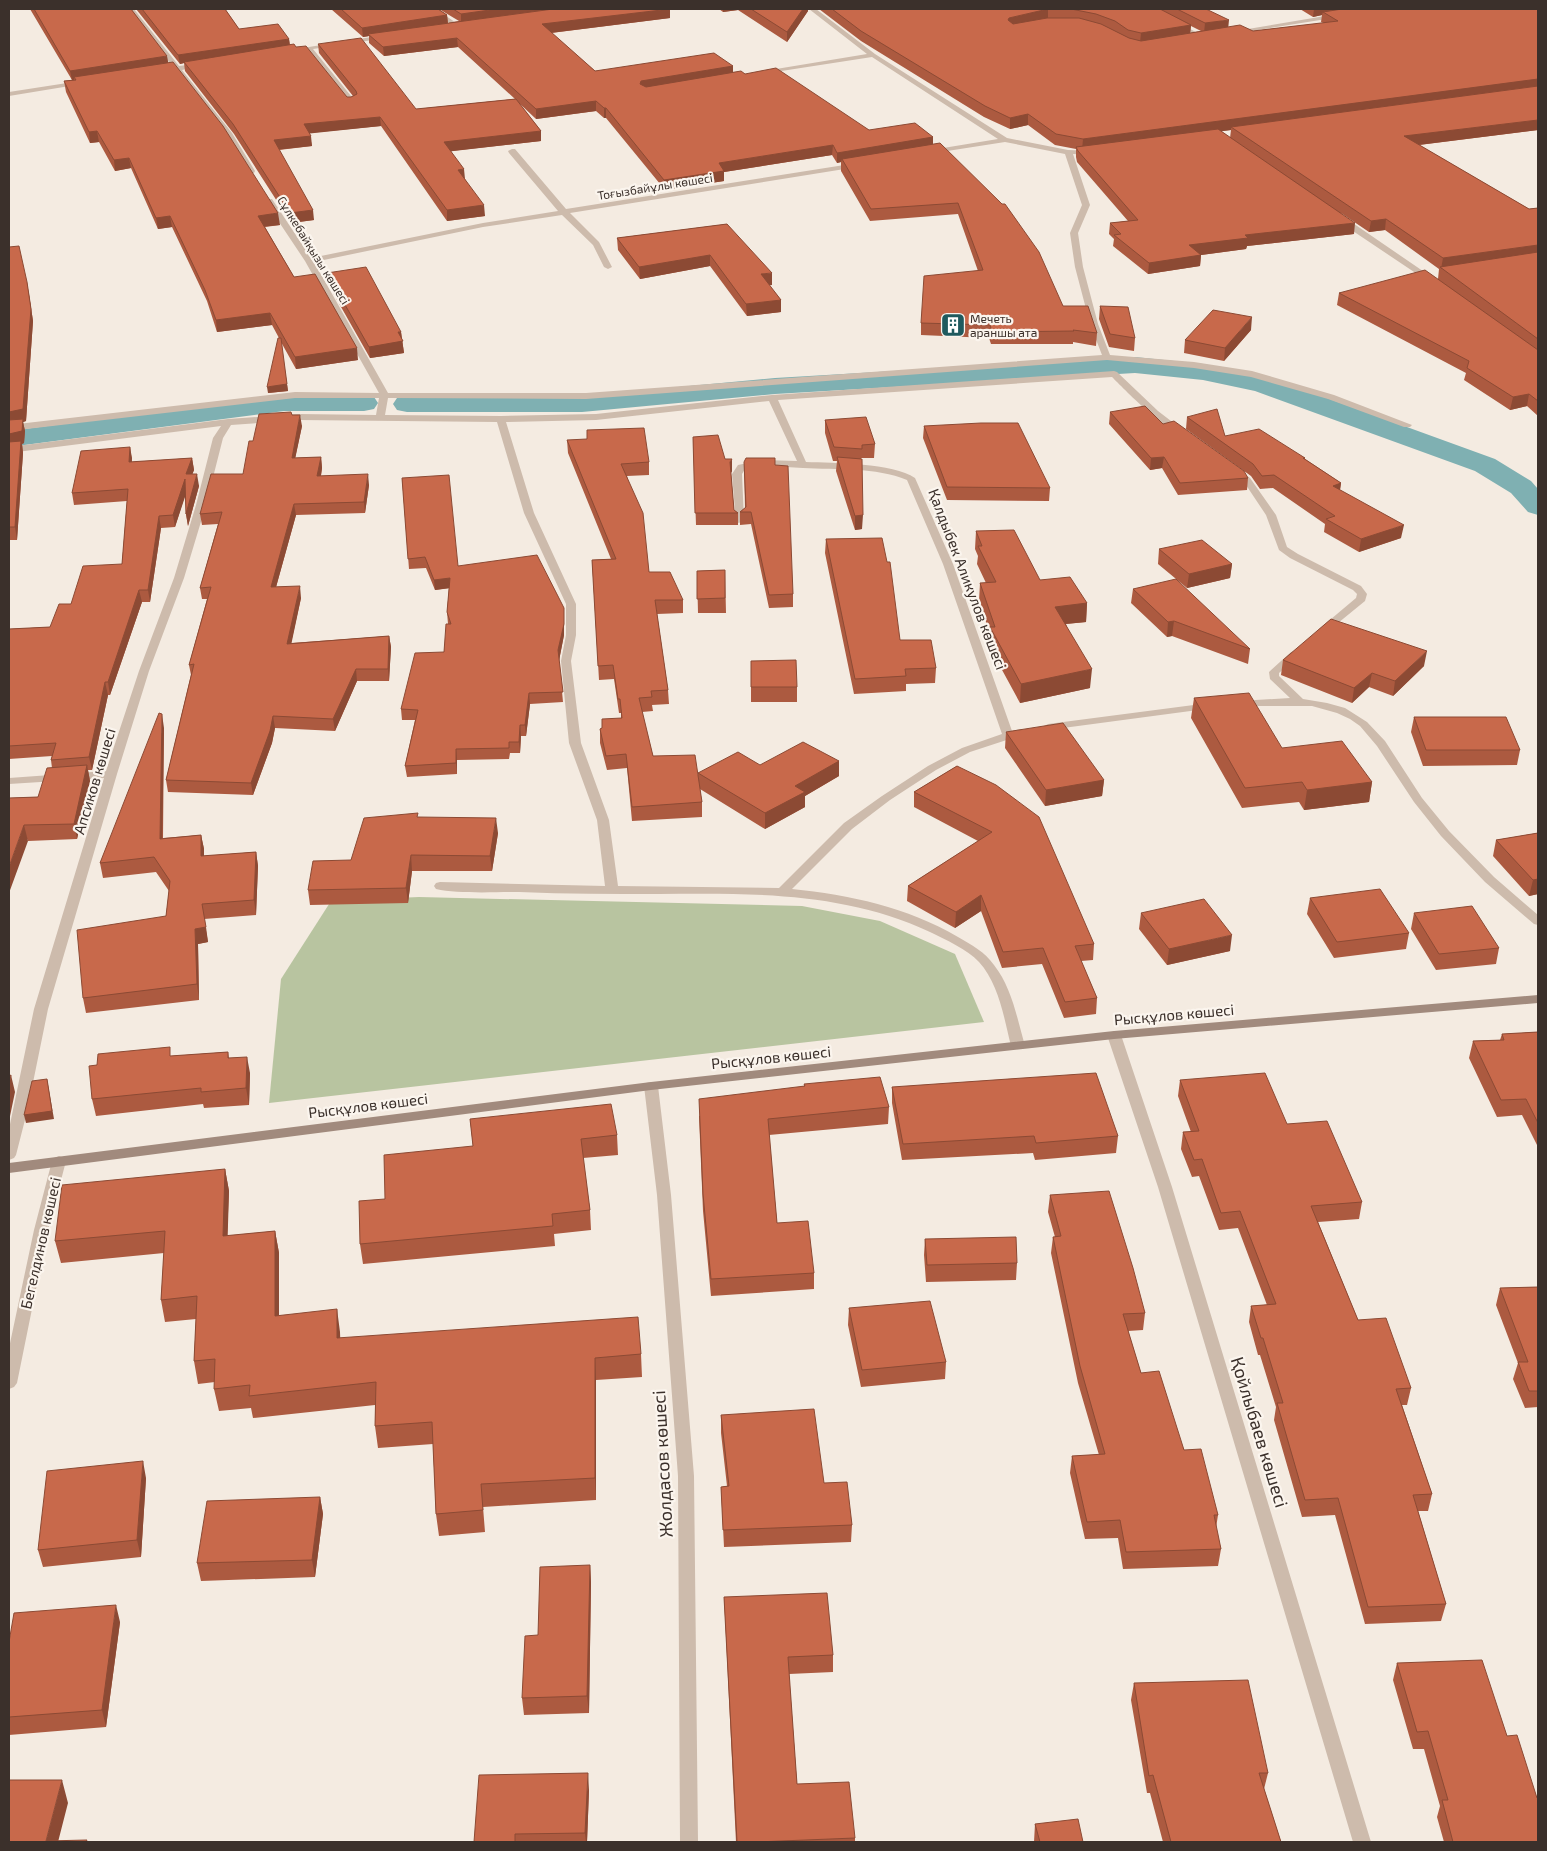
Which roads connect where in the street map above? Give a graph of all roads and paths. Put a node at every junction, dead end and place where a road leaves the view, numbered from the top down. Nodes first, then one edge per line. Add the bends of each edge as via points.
1 (131, 9) edge
2 (432, 9) edge
3 (812, 9) edge
4 (1148, 9) edge
5 (1348, 15) edge
6 (468, 26) edge
7 (459, 27) junction
8 (450, 28) edge
9 (1222, 34) edge
10 (1212, 35) edge
11 (393, 36) edge
12 (1202, 37) junction
13 (1193, 39) edge
14 (308, 48) junction
15 (280, 52) edge
16 (873, 55) junction
17 (206, 64) edge
18 (179, 68) junction
19 (150, 72) edge
20 (760, 74) edge
21 (84, 82) edge
22 (9, 94) edge
23 (352, 103) edge
24 (1005, 140) junction
25 (512, 151) dead end
26 (1068, 152) junction
27 (1096, 153) edge
28 (921, 154) edge
29 (863, 164) edge
30 (254, 175) edge
31 (263, 191) edge
32 (563, 211) junction
33 (1330, 212) edge
34 (309, 261) junction
35 (608, 267) dead end
36 (1436, 275) edge
37 (1426, 276) junction
38 (1442, 288) edge
39 (1107, 357) junction
40 (384, 394) junction
41 (772, 398) junction
42 (380, 417) junction
43 (502, 419) junction
44 (228, 422) junction
45 (1407, 425) dead end
46 (9, 428) edge
47 (1193, 441) edge
48 (9, 450) edge
49 (803, 465) junction
50 (1227, 466) edge
51 (739, 520) edge
52 (1318, 635) edge
53 (1303, 647) edge
54 (1299, 701) junction
55 (1008, 735) junction
56 (112, 774) junction
57 (9, 782) edge
58 (440, 886) dead end
59 (612, 890) junction
60 (783, 891) junction
61 (1538, 921) edge
62 (1538, 999) edge
63 (1114, 1035) junction
64 (1018, 1046) junction
65 (651, 1086) junction
66 (9, 1155) edge
67 (59, 1161) junction
68 (9, 1168) edge
69 (9, 1383) edge
70 (689, 1842) edge
71 (1362, 1842) edge

1 - 18 street
2 - 7 street
3 - 16 street
4 - 12 street
5 - 9 street
6 - 7 street
7 - 8 street
10 - 12 street
11 - 14 street
12 - 13 street
14 - 15 street
14 - 23 street
16 - 20 street
16 - 24 street
17 - 18 street
18 - 19 street
18 - 30 street
21 - 22 street
24 - 26 street
24 - 28 street
25 - 32 street
26 - 27 street
26 - 39 street via 1086,205 1074,234 1079,267 1094,324
29 - 32 street, Тоғызбайұлы көшесі
31 - 34 street, Сұлкебайқызы көшесі
32 - 34 street, Тоғызбайұлы көшесі
32 - 35 street via 596,244
33 - 37 street
34 - 40 street, Сұлкебайқызы көшесі
36 - 37 street
37 - 38 street
39 - 40 street via 586,396
39 - 45 street via 1252,374 1331,397
40 - 42 street
40 - 46 street via 295,395
41 - 43 street via 596,418
41 - 47 street via 1114,374 1155,413
41 - 49 street
42 - 43 street
42 - 44 street via 298,417
43 - 59 street via 529,513 571,604 571,636 566,661 575,743 603,820
44 - 48 street
44 - 56 street, Апсиков көшесі via 218,438 179,578 144,671
49 - 51 street, Қалдыбек Аликулов көшесі via 763,463 741,467 737,474
49 - 55 street, Қалдыбек Аликулов көшесі via 892,472 912,480 948,564
50 - 52 street via 1248,480 1271,515 1283,548 1357,588 1362,594 1361,599
53 - 54 street via 1274,672 1274,677
54 - 55 street via 1226,704 1046,727
54 - 61 street via 1352,715 1367,725 1418,800 1464,856 1500,891
55 - 60 street via 966,750 886,798 848,826
56 - 57 street
56 - 66 street, Апсиков көшесі via 41,1009
58 - 59 street
59 - 60 street
60 - 64 street via 864,903 932,927 962,944 982,959 995,979 1008,1008
62 - 63 main road, Рысқұлов көшесі
63 - 64 main road, Рысқұлов көшесі
63 - 71 street, Қойлыбаев көшесі via 1165,1187
64 - 65 main road, Рысқұлов көшесі
65 - 67 main road, Рысқұлов көшесі
65 - 70 street, Жолдасов көшесі via 664,1195 686,1476
67 - 68 main road, Рысқұлов көшесі
67 - 69 street, Бегелдинов көшесі via 40,1230

